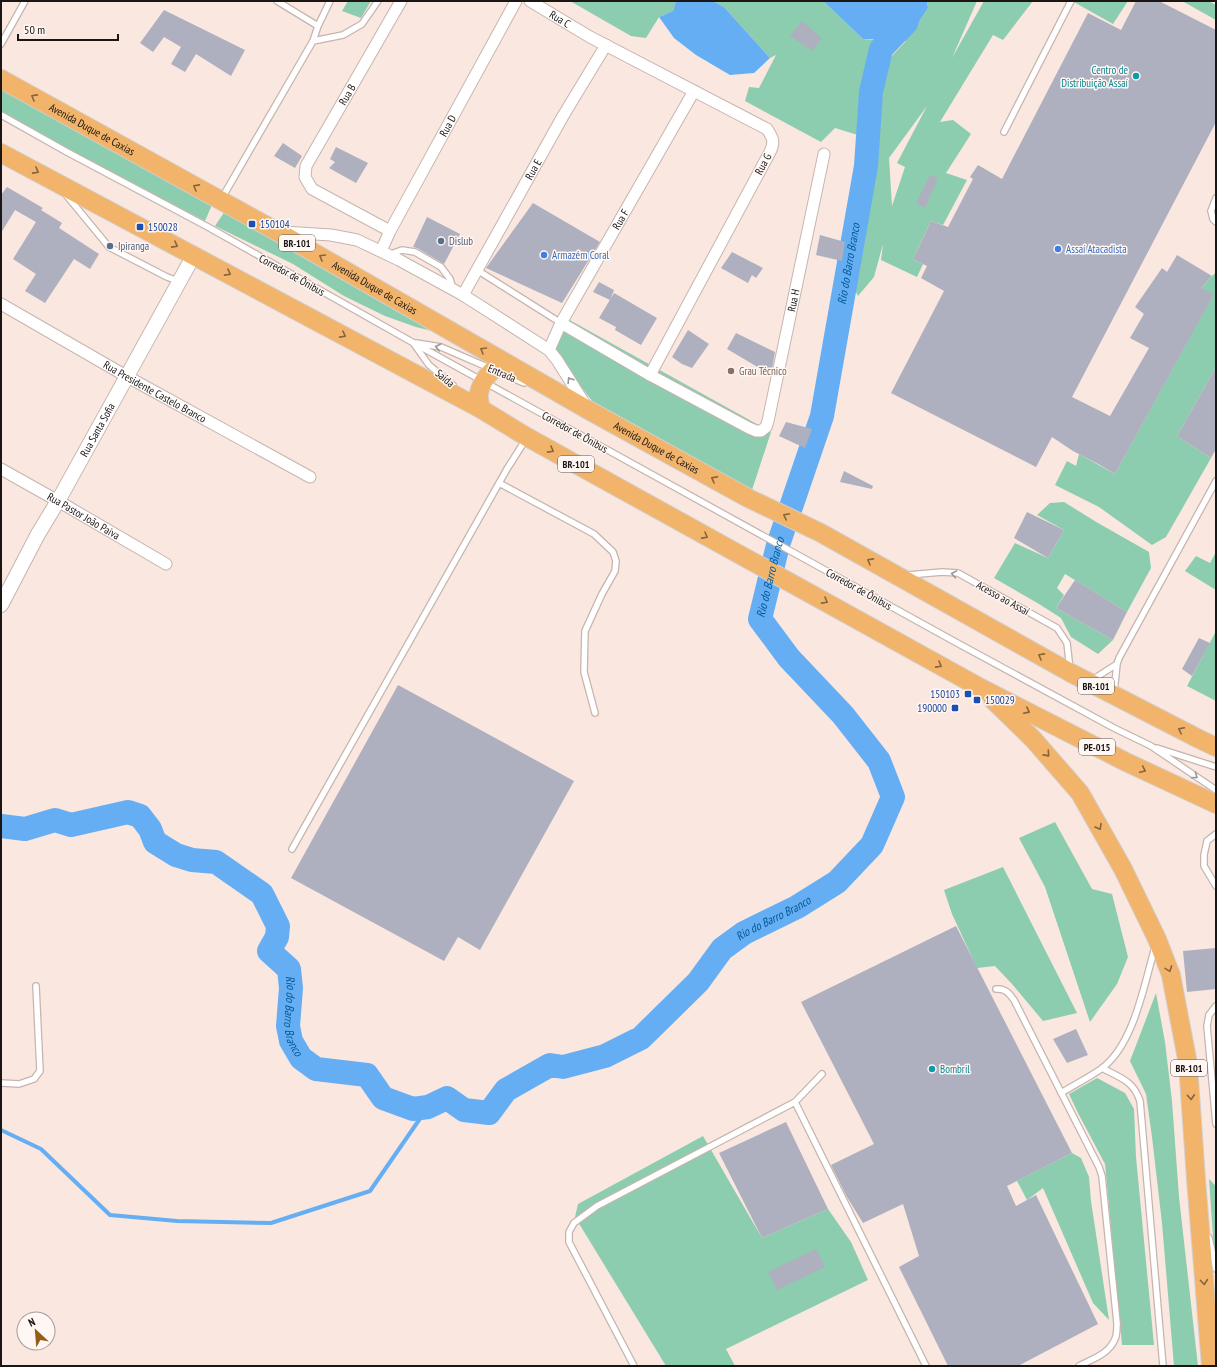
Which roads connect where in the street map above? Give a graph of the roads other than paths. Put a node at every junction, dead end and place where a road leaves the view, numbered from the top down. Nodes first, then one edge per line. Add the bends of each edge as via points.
1 (25, 1) edge
2 (277, 1) edge
3 (330, 1) edge
4 (378, 1) edge
5 (401, 1) edge
6 (516, 1) edge
7 (530, 1) edge
8 (1071, 1) edge
9 (318, 26) junction
10 (3, 36) edge
11 (590, 37) joint
12 (313, 41) junction
13 (1, 44) edge
14 (606, 45) junction
15 (1, 78) edge
16 (694, 91) junction
17 (1, 115) edge
18 (1004, 132) dead end
19 (1, 153) edge
20 (824, 154) dead end
21 (54, 181) junction
22 (1216, 198) edge
23 (221, 200) junction
24 (1216, 222) edge
25 (390, 231) junction
26 (278, 232) junction
27 (385, 253) junction
28 (194, 255) junction
29 (477, 270) junction
30 (179, 282) junction
31 (458, 292) junction
32 (1, 304) edge
33 (561, 323) junction
34 (412, 342) junction
35 (549, 350) junction
36 (495, 372) junction
37 (650, 375) junction
38 (126, 376) junction
39 (528, 384) dead end
40 (542, 390) dead end
41 (482, 409) junction
42 (590, 411) junction
43 (527, 437) junction
44 (1, 470) edge
45 (310, 477) dead end
46 (1216, 481) edge
47 (499, 483) junction
48 (58, 501) junction
49 (166, 564) dead end
50 (899, 576) junction
51 (1, 605) edge
52 (1117, 664) junction
53 (1071, 673) junction
54 (1089, 682) junction
55 (980, 687) junction
56 (1114, 696) junction
57 (595, 713) dead end
58 (1151, 746) junction
59 (1216, 747) edge
60 (1216, 767) edge
61 (1216, 790) edge
62 (1216, 804) edge
63 (1216, 834) edge
64 (292, 849) dead end
65 (1216, 886) edge
66 (1158, 939) junction
67 (36, 986) dead end
68 (996, 988) dead end
69 (1216, 1006) edge
70 (1102, 1068) junction
71 (822, 1074) dead end
72 (1, 1083) edge
73 (1213, 1088) junction
74 (1061, 1093) junction
75 (1216, 1095) edge
76 (795, 1102) junction
77 (1216, 1124) edge
78 (1196, 1179) junction
79 (1206, 1224) dead end
80 (1208, 1232) dead end
81 (1216, 1269) edge
82 (634, 1366) edge
83 (926, 1366) edge
84 (1079, 1366) edge
85 (1163, 1366) edge
86 (1211, 1366) edge

1 - 10 lane
2 - 9 lane
3 - 9 lane
4 - 12 lane via 362,24 343,35
5 - 25 street, Rua B via 306,166 306,177 312,189
6 - 25 street, Rua D
7 - 11 street, Rua C
8 - 18 lane
9 - 12 lane
10 - 13 lane
11 - 14 street, Rua G
12 - 23 lane
14 - 16 street, Rua G
14 - 29 street, Rua E
23 -> 15 highway, Avenida Duque de Caxias / BR-101
16 - 33 street, Rua F
16 - 37 street, Rua G via 767,129 772,137 773,146
17 - 34 lane, Corredor de Ônibus via 208,227
19 -> 21 highway, BR-101
20 - 37 street, Rua H via 766,427 761,431 749,428
21 -> 28 highway, BR-101
21 - 30 lane via 109,247
22 - 24 lane via 1211,211
23 - 26 highway, Avenida Duque de Caxias / BR-101
25 - 27 street, Rua D
26 - 27 street, BR-101 via 331,235 357,240
36 -> 26 highway, Avenida Duque de Caxias / BR-101
27 - 31 street, BR-101
28 - 30 street, Rua Santa Sofia
28 -> 41 highway, BR-101
29 - 31 street, Rua E
29 - 33 lane
30 - 38 street, Rua Santa Sofia
31 - 35 street, BR-101
32 - 38 street, Rua Presidente Castelo Branco
33 - 35 street, Rua F
33 - 37 street
34 - 36 lane, Corredor de Ônibus
36 -> 34 lane, Entrada via 441,346
34 - 41 lane, Saída via 429,365
42 -> 35 street, BR-101
36 - 39 lane, Entrada
36 - 41 highway via 480,393
36 - 42 highway, Avenida Duque de Caxias / BR-101
36 - 58 lane, Corredor de Ônibus via 959,644
38 - 45 street, Rua Presidente Castelo Branco
38 - 48 street, Rua Santa Sofia
40 - 42 lane
41 - 43 highway, BR-101
50 -> 42 highway, Avenida Duque de Caxias / BR-101 via 748,498
43 - 47 lane
43 -> 55 highway, BR-101
44 - 48 street, Rua Pastor João Paiva
46 - 52 lane
47 - 57 lane via 594,534 613,552 616,561 615,571 585,631 584,672
47 - 64 lane
48 - 49 street, Rua Pastor João Paiva
48 - 51 street, Rua Santa Sofia
53 -> 50 highway, BR-101
53 -> 50 lane, Acesso ao Assaí via 1067,643 1057,628 958,573
52 - 54 lane
52 - 56 lane
53 - 54 highway, BR-101
54 - 56 highway, BR-101
55 -> 62 highway, PE-015 via 1126,762
55 -> 66 highway, BR-101 via 1033,739 1080,794 1123,869
59 -> 56 highway, BR-101
58 - 60 lane, Corredor de Ônibus
58 -> 61 lane, Corredor de Ônibus
63 - 65 lane via 1207,841 1204,866
66 - 70 lane via 1135,1019 1120,1049
66 -> 78 highway, BR-101 via 1171,974 1188,1064
67 - 72 lane via 40,1071 34,1079 19,1084
68 - 74 lane via 1002,988 1014,1000
69 - 73 lane via 1209,1015 1207,1026
70 - 74 lane
70 - 85 lane via 1130,1083 1140,1101
71 - 76 lane
73 - 75 lane
73 - 77 lane
74 - 84 lane via 1102,1176 1117,1323 1115,1338 1109,1348
76 - 82 lane via 597,1206 574,1223 569,1232 569,1242
76 - 83 lane
78 - 79 lane
78 -> 86 highway, BR-101
80 - 81 lane

